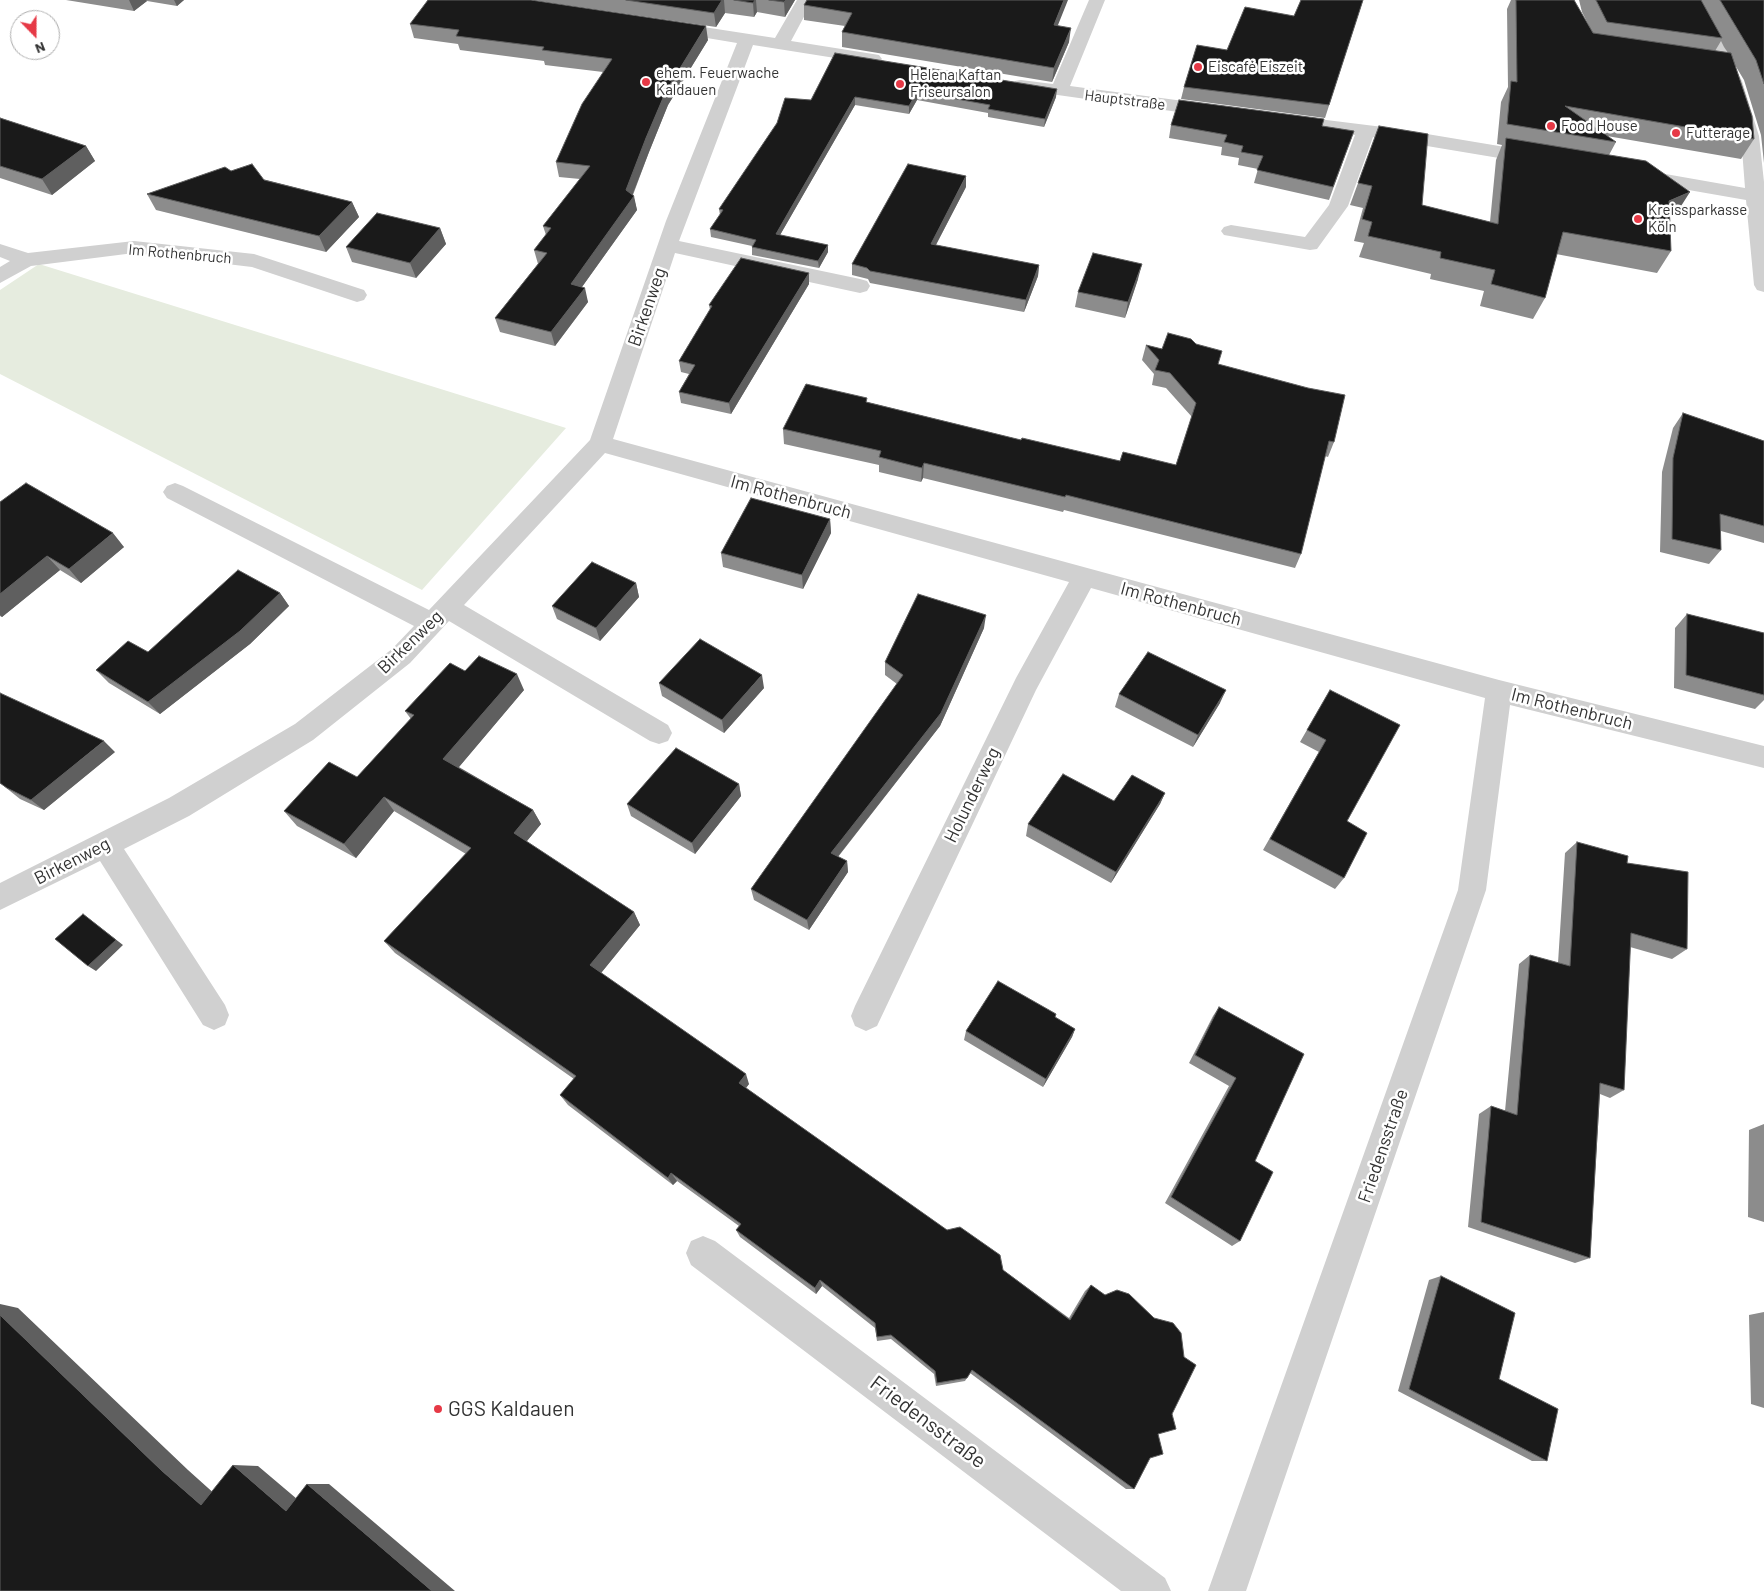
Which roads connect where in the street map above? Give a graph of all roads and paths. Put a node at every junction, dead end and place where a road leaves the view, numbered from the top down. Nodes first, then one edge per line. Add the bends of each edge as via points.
1 (805, 0) edge
2 (1097, 0) edge
3 (1688, 0) edge
4 (650, 24) edge
5 (747, 39) junction
6 (780, 44) junction
7 (893, 63) edge
8 (1706, 65) edge
9 (1726, 68) junction
10 (1000, 81) edge
11 (1059, 91) junction
12 (1227, 113) edge
13 (1267, 118) edge
14 (1366, 131) junction
15 (1555, 161) edge
16 (1623, 172) edge
17 (1761, 197) edge
18 (1231, 230) dead end
19 (668, 245) junction
20 (0, 250) edge
21 (26, 260) junction
22 (0, 276) edge
23 (1764, 285) edge
24 (860, 286) dead end
25 (357, 295) dead end
26 (600, 444) junction
27 (175, 492) dead end
28 (1084, 578) junction
29 (439, 615) junction
30 (1499, 691) junction
31 (658, 733) dead end
32 (1764, 758) edge
33 (105, 844) junction
34 (0, 897) edge
35 (214, 1015) dead end
36 (866, 1016) dead end
37 (703, 1253) dead end
38 (1152, 1591) edge
39 (1227, 1591) edge

1 - 6 street
2 - 11 street
3 - 9 street
4 - 5 street
5 - 6 street
5 - 19 street, Birkenweg
6 - 7 street
8 - 9 street
9 - 17 street via 1750,136
10 - 11 street, Hauptstraße
11 - 12 street, Hauptstraße
13 - 14 street
14 - 15 street
14 - 18 street via 1338,206 1310,244
16 - 17 street
17 - 23 street
19 - 24 street, Birkenweg
19 - 26 street, Birkenweg
20 - 21 street, Im Rothenbruch
21 - 22 street
21 - 25 street, Im Rothenbruch via 134,247 254,261
26 - 28 street, Im Rothenbruch
26 - 29 street, Birkenweg
27 - 29 street
28 - 30 street, Im Rothenbruch
28 - 36 street, Holunderweg via 1025,686
29 - 31 street via 561,673
29 - 33 street, Birkenweg via 401,656 304,732 179,807
30 - 32 street, Im Rothenbruch
30 - 39 street, Friedensstraße via 1472,890
33 - 34 street, Birkenweg
33 - 35 street
37 - 38 street, Friedensstraße

